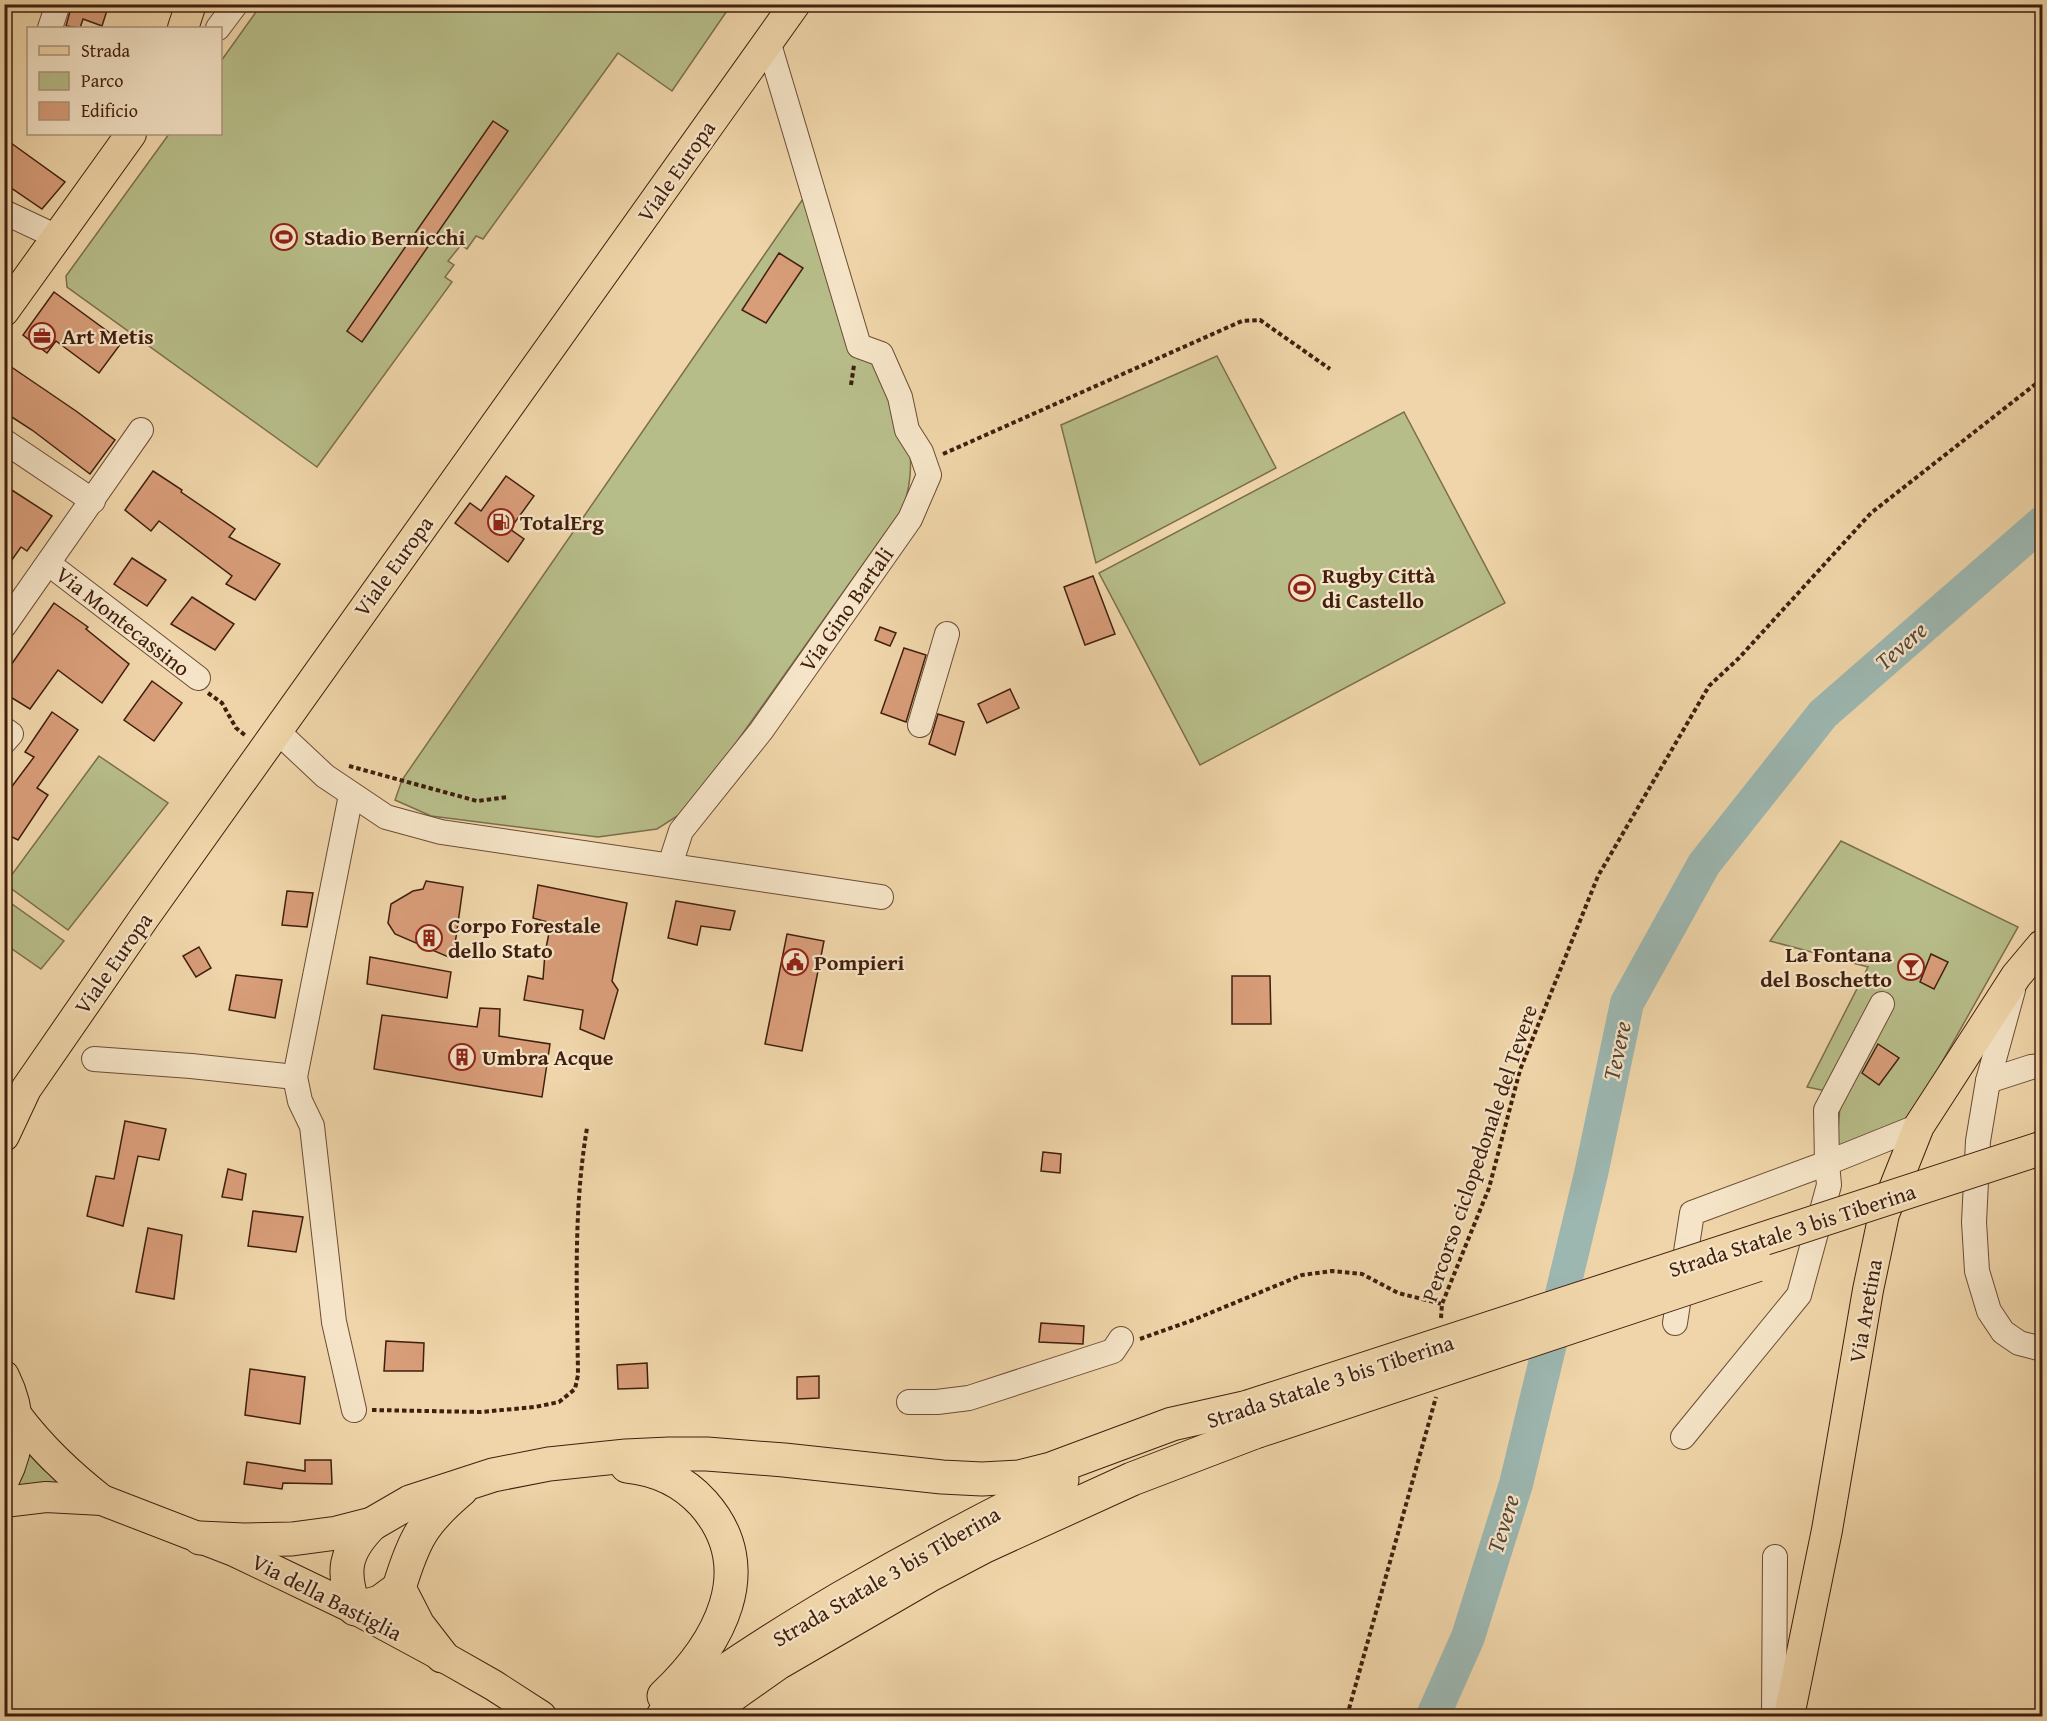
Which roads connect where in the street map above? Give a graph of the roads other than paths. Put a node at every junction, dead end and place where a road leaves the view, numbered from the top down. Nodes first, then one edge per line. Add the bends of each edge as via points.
1 (58, 4) edge
2 (191, 4) edge
3 (236, 4) edge
4 (795, 4) edge
5 (50, 27) edge
6 (183, 27) edge
7 (219, 27) edge
8 (768, 41) junction
9 (130, 135) edge
10 (4, 212) edge
11 (57, 237) junction
12 (4, 311) edge
13 (141, 430) dead end
14 (4, 441) edge
15 (93, 501) junction
16 (49, 564) junction
17 (4, 626) edge
18 (947, 634) dead end
19 (198, 678) road end
20 (920, 725) dead end
21 (4, 729) edge
22 (276, 730) junction
23 (4, 742) edge
24 (344, 790) junction
25 (670, 866) junction
26 (881, 897) dead end
27 (2043, 945) edge
28 (2016, 976) junction
29 (1882, 1004) dead end
30 (94, 1059) dead end
31 (2043, 1066) edge
32 (295, 1077) junction
33 (1989, 1081) junction
34 (1919, 1126) junction
35 (4, 1136) edge
36 (2043, 1148) edge
37 (1827, 1163) junction
38 (2043, 1170) edge
39 (1675, 1323) dead end
40 (1121, 1339) road end
41 (2043, 1349) edge
42 (4, 1376) edge
43 (909, 1402) dead end
44 (354, 1410) road end
45 (18, 1417) junction
46 (1252, 1420) junction
47 (1683, 1437) dead end
48 (580, 1461) junction
49 (4, 1480) edge
50 (470, 1482) junction
51 (102, 1500) junction
52 (4, 1503) edge
53 (372, 1524) junction
54 (200, 1538) junction
55 (953, 1549) junction
56 (1775, 1557) dead end
57 (399, 1588) junction
58 (355, 1609) junction
59 (442, 1656) junction
60 (777, 1663) junction
61 (541, 1716) edge
62 (641, 1716) edge
63 (663, 1716) edge
64 (703, 1716) edge
65 (721, 1716) edge
66 (1774, 1716) edge
67 (1789, 1716) edge

1 - 5 street
2 - 6 main road
3 - 7 street
4 - 8 main road, Viale Europa
8 - 22 main road, Viale Europa
8 - 25 street, Via Gino Bartali via 859,346 881,354 900,398 907,430 921,452 929,476 910,519 761,731 681,831
9 - 11 main road
10 - 11 street
11 - 12 main road
13 - 15 street, Via Montecassino
14 - 15 street
15 - 16 street, Via Montecassino
16 - 17 street, Via Montecassino
16 - 19 street, Via Montecassino
18 - 20 street
21 - 23 street via 11,734
22 - 24 street
22 - 35 main road, Viale Europa via 26,1089
24 - 25 street via 386,818 441,832
24 - 32 street
25 - 26 street
27 - 28 main road, Via Aretina
28 - 33 street
28 - 34 main road, Via Aretina
29 - 37 street via 1817,1110
30 - 32 street
31 - 33 street
32 - 44 street via 300,1101 312,1126 334,1322
33 - 41 street via 1978,1141 1974,1221 1977,1271 1989,1311 2003,1332 2019,1343
34 - 37 street
34 - 67 main road, Via Aretina via 1884,1214
36 - 46 highway, Strada Statale 3 bis Tiberina, bridge
37 - 39 street via 1692,1213
37 - 47 street via 1829,1185 1800,1295
38 - 46 highway, Strada Statale 3 bis Tiberina, bridge
40 - 43 street via 1113,1351 969,1398
42 - 45 main road via 13,1392
45 - 49 main road via 17,1442
45 - 51 main road, Via della Bastiglia via 60,1467
46 - 48 highway via 1172,1424 1051,1469 1007,1478 942,1477 707,1454
46 - 55 highway, Strada Statale 3 bis Tiberina via 1119,1454
48 - 50 highway via 518,1469
48 - 62 highway via 652,1471 672,1478 705,1506 721,1529 729,1555 731,1584 719,1625 681,1679
50 - 53 highway via 410,1503
50 - 57 highway via 423,1527
51 - 52 main road, Via della Bastiglia via 46,1497
51 - 54 main road, Via della Bastiglia
53 - 54 highway via 292,1539
53 - 58 highway via 357,1538 348,1557 347,1578
54 - 58 main road, Via della Bastiglia
55 - 60 highway, Strada Statale 3 bis Tiberina
55 - 63 highway, Strada Statale 3 bis Tiberina via 787,1630
56 - 66 street
57 - 58 highway via 380,1602
57 - 59 highway via 418,1625
58 - 59 main road, Via della Bastiglia
59 - 61 main road, Via della Bastiglia
60 - 64 highway, Strada Statale 3 bis Tiberina
60 - 65 highway

